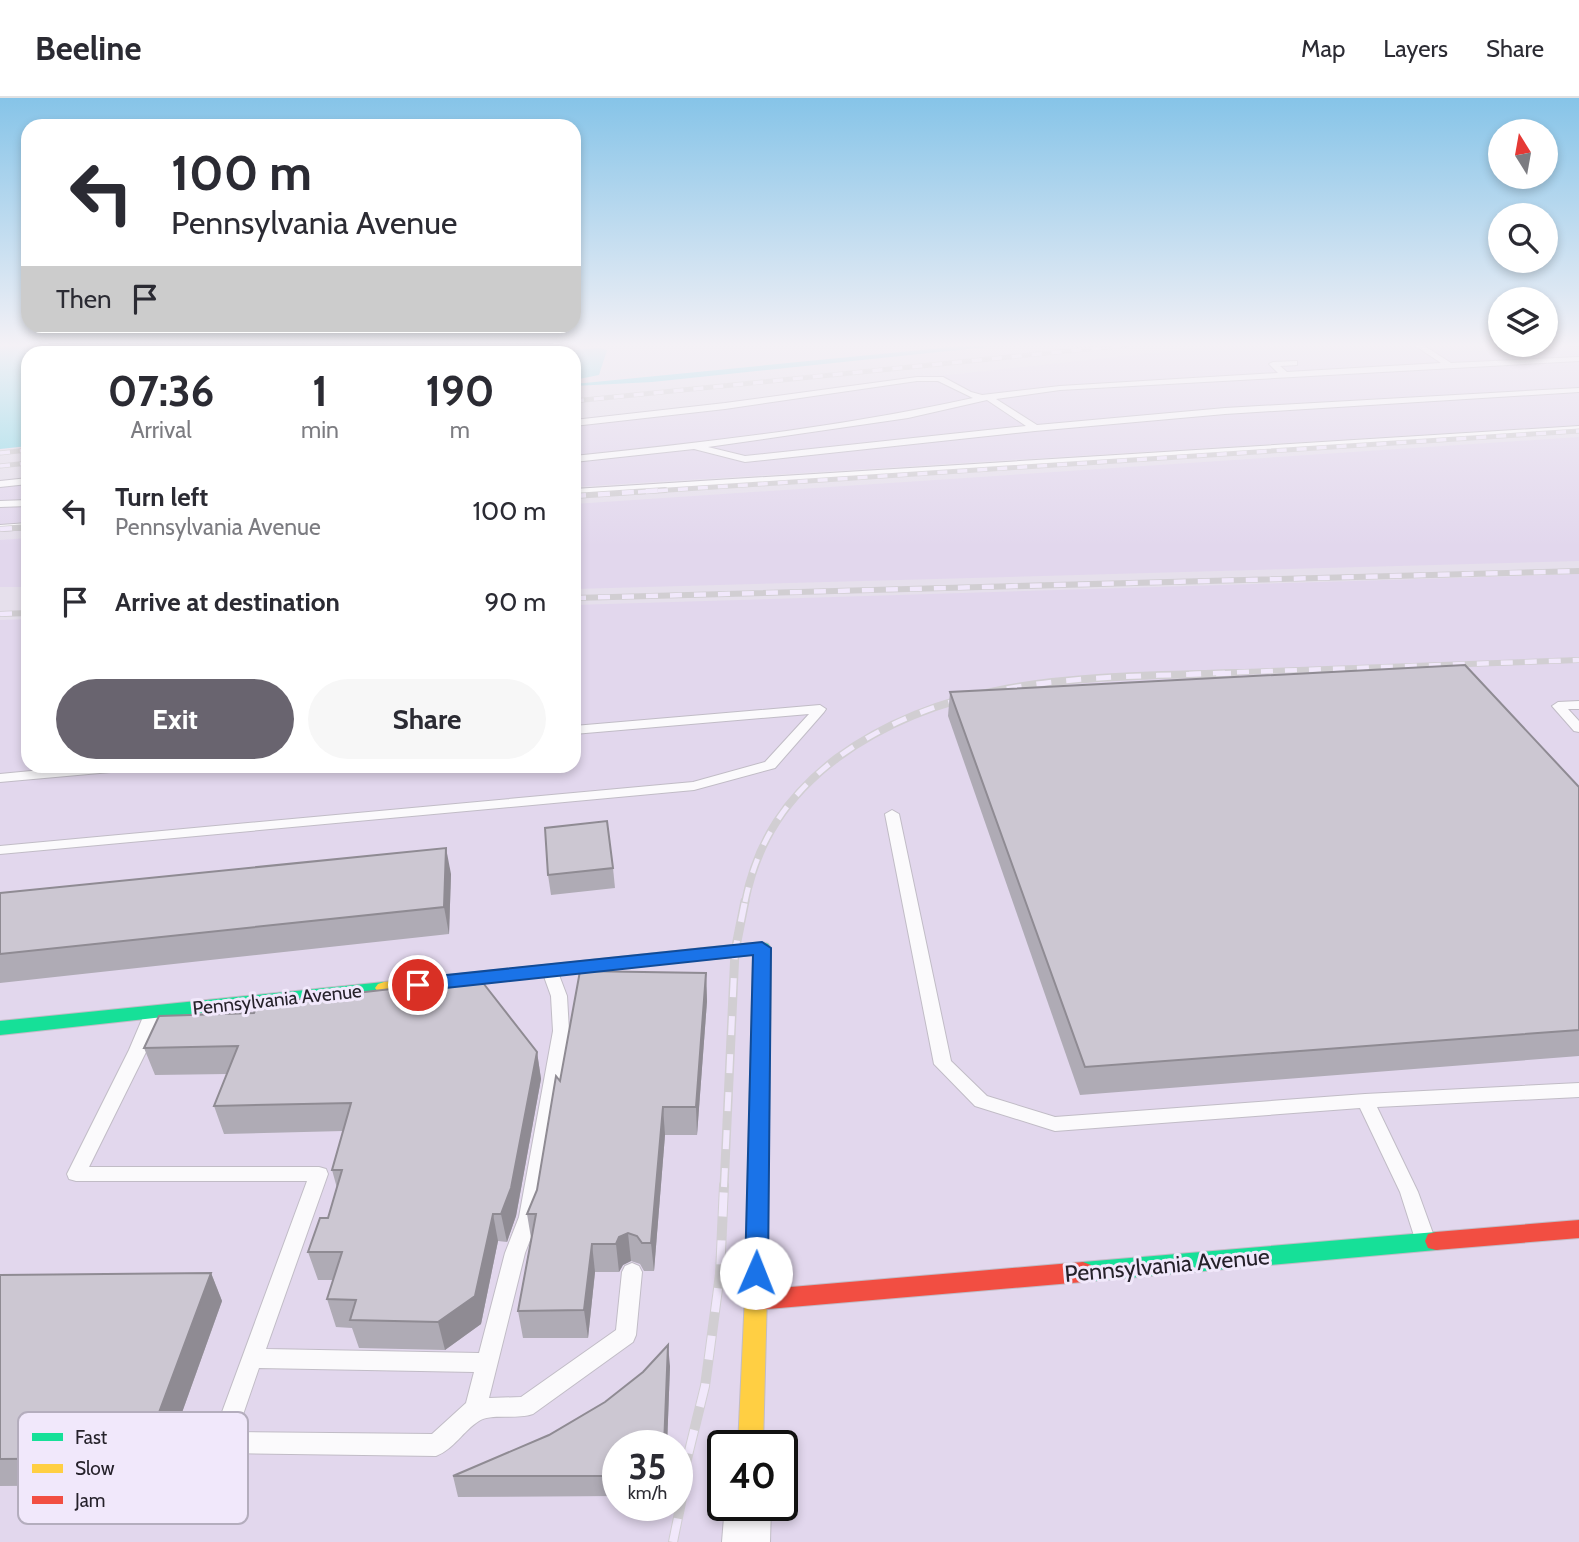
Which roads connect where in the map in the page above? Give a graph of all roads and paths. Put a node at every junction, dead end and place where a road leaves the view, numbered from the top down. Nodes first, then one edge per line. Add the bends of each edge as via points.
1 (668, 412) edge
2 (920, 412) edge
3 (1011, 412) edge
4 (1210, 412) edge
5 (581, 422) edge
6 (1035, 428) junction
7 (1579, 429) edge
8 (694, 446) junction
9 (581, 458) edge
10 (21, 482) edge
11 (0, 484) edge
12 (581, 492) edge
13 (21, 503) edge
14 (0, 504) edge
15 (21, 526) edge
16 (0, 528) edge
17 (1579, 705) edge
18 (1579, 728) edge
19 (581, 729) edge
20 (55, 773) edge
21 (0, 778) edge
22 (892, 814) dead end
23 (0, 850) edge
24 (550, 971) junction
25 (153, 1012) junction
26 (0, 1028) edge
27 (1579, 1090) edge
28 (1365, 1101) junction
29 (1579, 1230) edge
30 (1426, 1243) junction
31 (632, 1272) dead end
32 (756, 1300) junction
33 (252, 1358) junction
34 (487, 1363) junction
35 (476, 1409) junction
36 (233, 1412) edge
37 (751, 1430) edge
38 (248, 1442) edge
39 (747, 1521) edge
40 (746, 1542) edge

1 - 5 lane
2 - 8 lane
3 - 6 lane
4 - 6 lane
6 - 8 lane via 745,459
7 - 12 lane
8 - 9 lane
10 - 11 lane
13 - 14 lane
15 - 16 lane
17 - 18 lane via 1558,706
19 - 23 lane via 820,709 770,765 694,786
20 - 21 lane
22 - 28 lane via 943,1064 981,1101 1055,1124
24 - 25 street, Pennsylvania Avenue
24 - 32 street, Pennsylvania Avenue via 762,948
24 - 34 lane via 559,996 561,1031 529,1217 515,1252
25 - 26 street, Pennsylvania Avenue
25 - 33 lane via 76,1174 319,1174
27 - 28 lane
28 - 30 lane via 1409,1192
29 - 30 street, Pennsylvania Avenue
30 - 32 street, Pennsylvania Avenue
31 - 35 lane via 626,1335 525,1407
32 - 37 street
33 - 34 lane
33 - 36 lane
34 - 35 lane
35 - 38 lane via 436,1445
39 - 40 street

